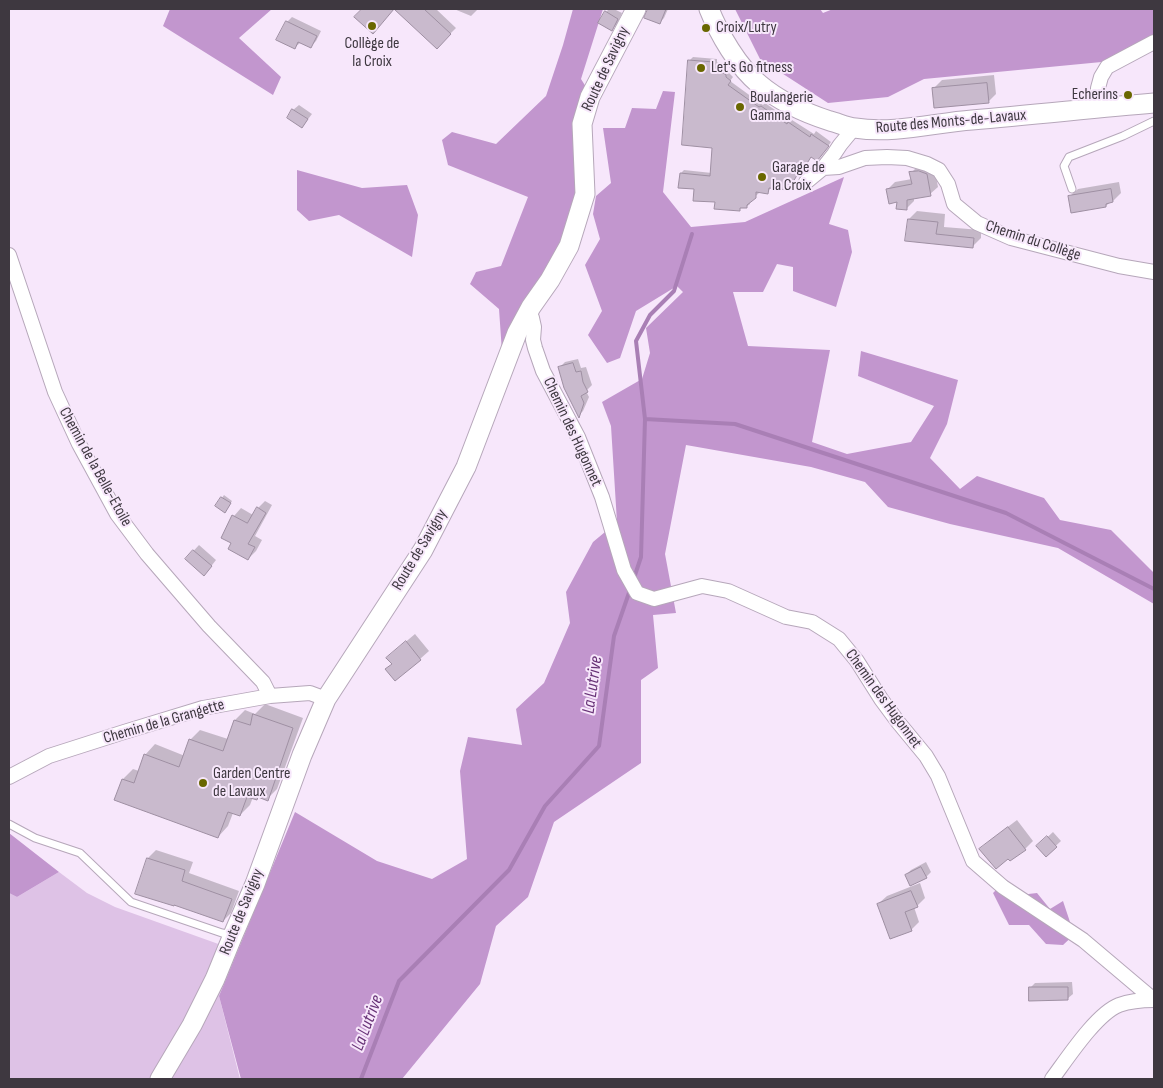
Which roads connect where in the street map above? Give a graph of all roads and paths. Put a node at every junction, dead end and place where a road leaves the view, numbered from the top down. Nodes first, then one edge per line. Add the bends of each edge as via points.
1 (636, 9) edge
2 (709, 9) edge
3 (1154, 42) edge
4 (1154, 103) edge
5 (1098, 108) junction
6 (1154, 121) edge
7 (854, 128) junction
8 (823, 168) junction
9 (806, 182) dead end
10 (1072, 189) dead end
11 (9, 255) edge
12 (1154, 272) edge
13 (529, 311) junction
14 (270, 696) junction
15 (326, 698) junction
16 (9, 777) edge
17 (9, 824) edge
18 (233, 935) junction
19 (1154, 1000) edge
20 (160, 1079) edge
21 (1052, 1079) edge

1 - 13 street, Route de Savigny via 590,97 582,124 585,194 569,246
2 - 7 street, Route des Monts-de-Lavaux via 727,45 758,84 815,116
3 - 5 street via 1107,68 1098,88
4 - 5 street, Route des Monts-de-Lavaux
5 - 7 street, Route des Monts-de-Lavaux via 902,128
6 - 10 lane via 1069,158 1064,166
7 - 8 street
8 - 9 street
8 - 12 street, Chemin du Collège via 839,168 865,158 886,157 907,158 927,164 939,170 948,184 954,204 977,223 1011,238
11 - 14 street, Chemin de la Belle-Etoile via 55,392 78,444 117,514 208,626 263,682
13 - 15 street, Route de Savigny via 517,333 466,467 423,550
13 - 19 street, Chemin des Hugonnet via 534,327 533,340 543,371 578,437 599,488 624,570 638,593 654,599 702,586 728,591 786,618 812,622 839,639 926,756 938,776 973,861 1003,888 1083,940
14 - 15 street, Chemin de la Grangette via 310,693
14 - 16 street, Chemin de la Grangette via 203,708 124,732 49,756
15 - 18 street, Route de Savigny
17 - 18 lane via 35,838 80,853 130,902
18 - 20 street, Route de Savigny via 200,1009
19 - 21 street via 1118,1005 1098,1020

